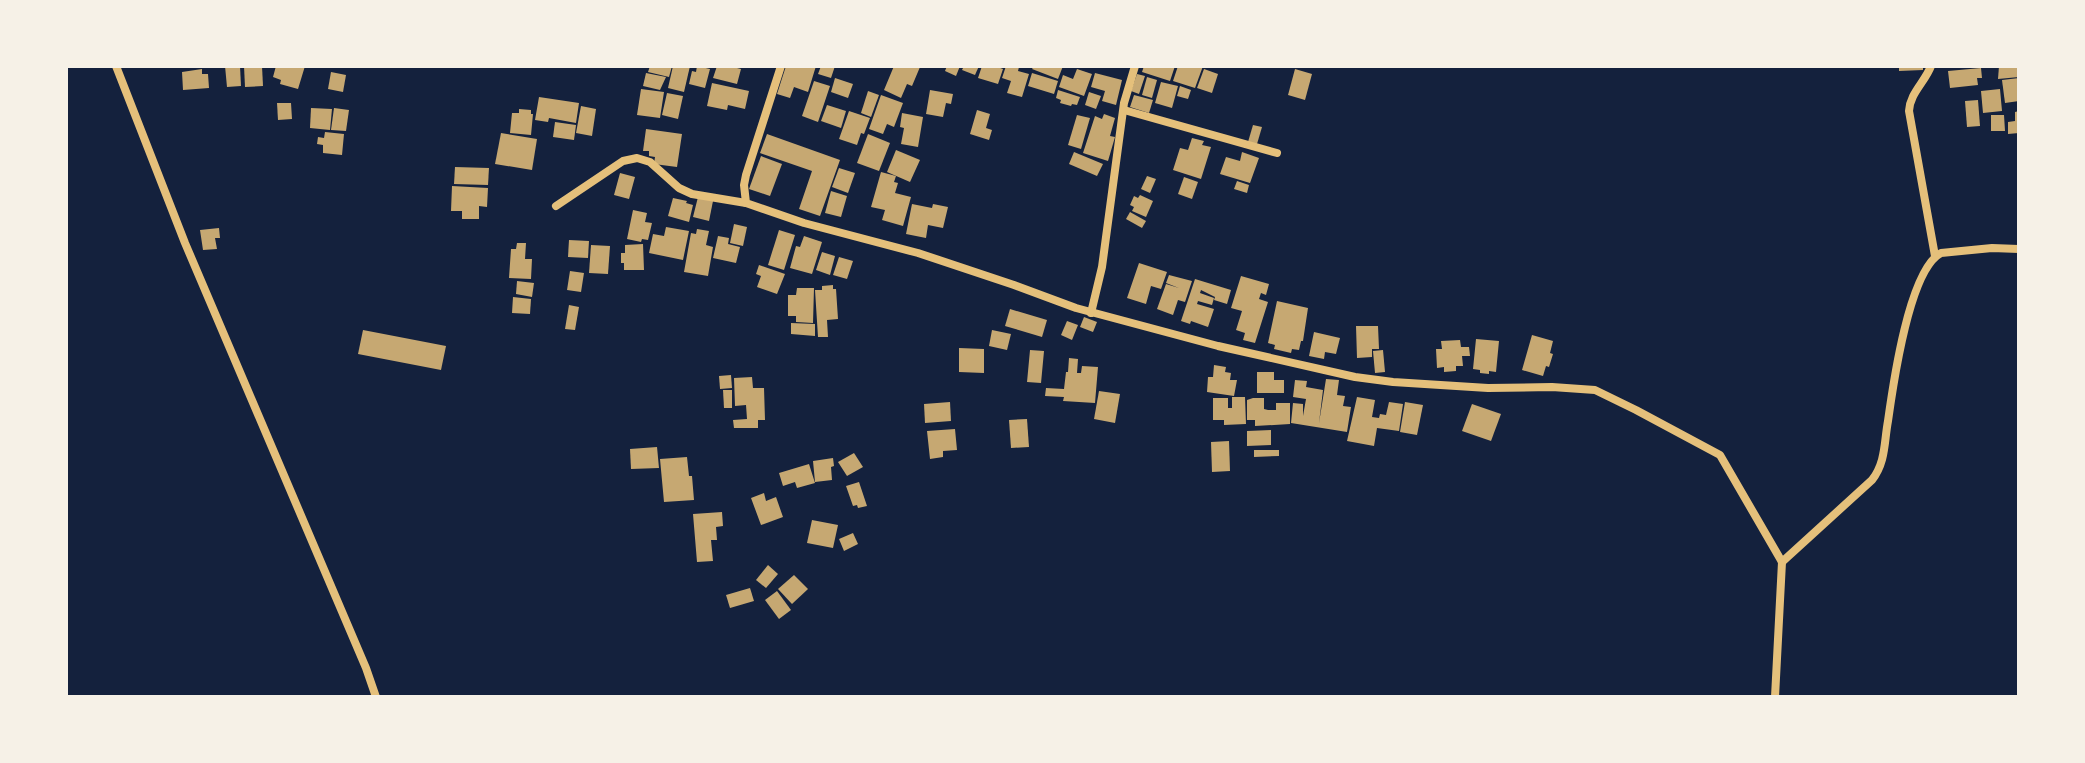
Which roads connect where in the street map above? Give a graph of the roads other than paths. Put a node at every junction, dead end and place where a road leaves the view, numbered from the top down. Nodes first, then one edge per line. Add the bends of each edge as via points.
1 (116, 66) edge
2 (781, 66) edge
3 (1135, 66) edge
4 (1931, 66) edge
5 (1124, 110) junction
6 (1277, 153) dead end
7 (746, 203) junction
8 (556, 206) dead end
9 (2019, 249) edge
10 (1935, 256) junction
11 (1091, 313) junction
12 (1782, 562) junction
13 (376, 697) edge
14 (1775, 697) edge

1 - 13 street
2 - 7 street via 746,175
3 - 5 street
4 - 10 street via 1909,111
5 - 6 street
5 - 11 street
7 - 8 street via 692,194 637,158 623,161
7 - 11 street via 918,253
9 - 10 street
10 - 12 street via 1912,303 1900,349 1881,467
11 - 12 street via 1355,377 1452,387 1595,390 1720,455
12 - 14 street

